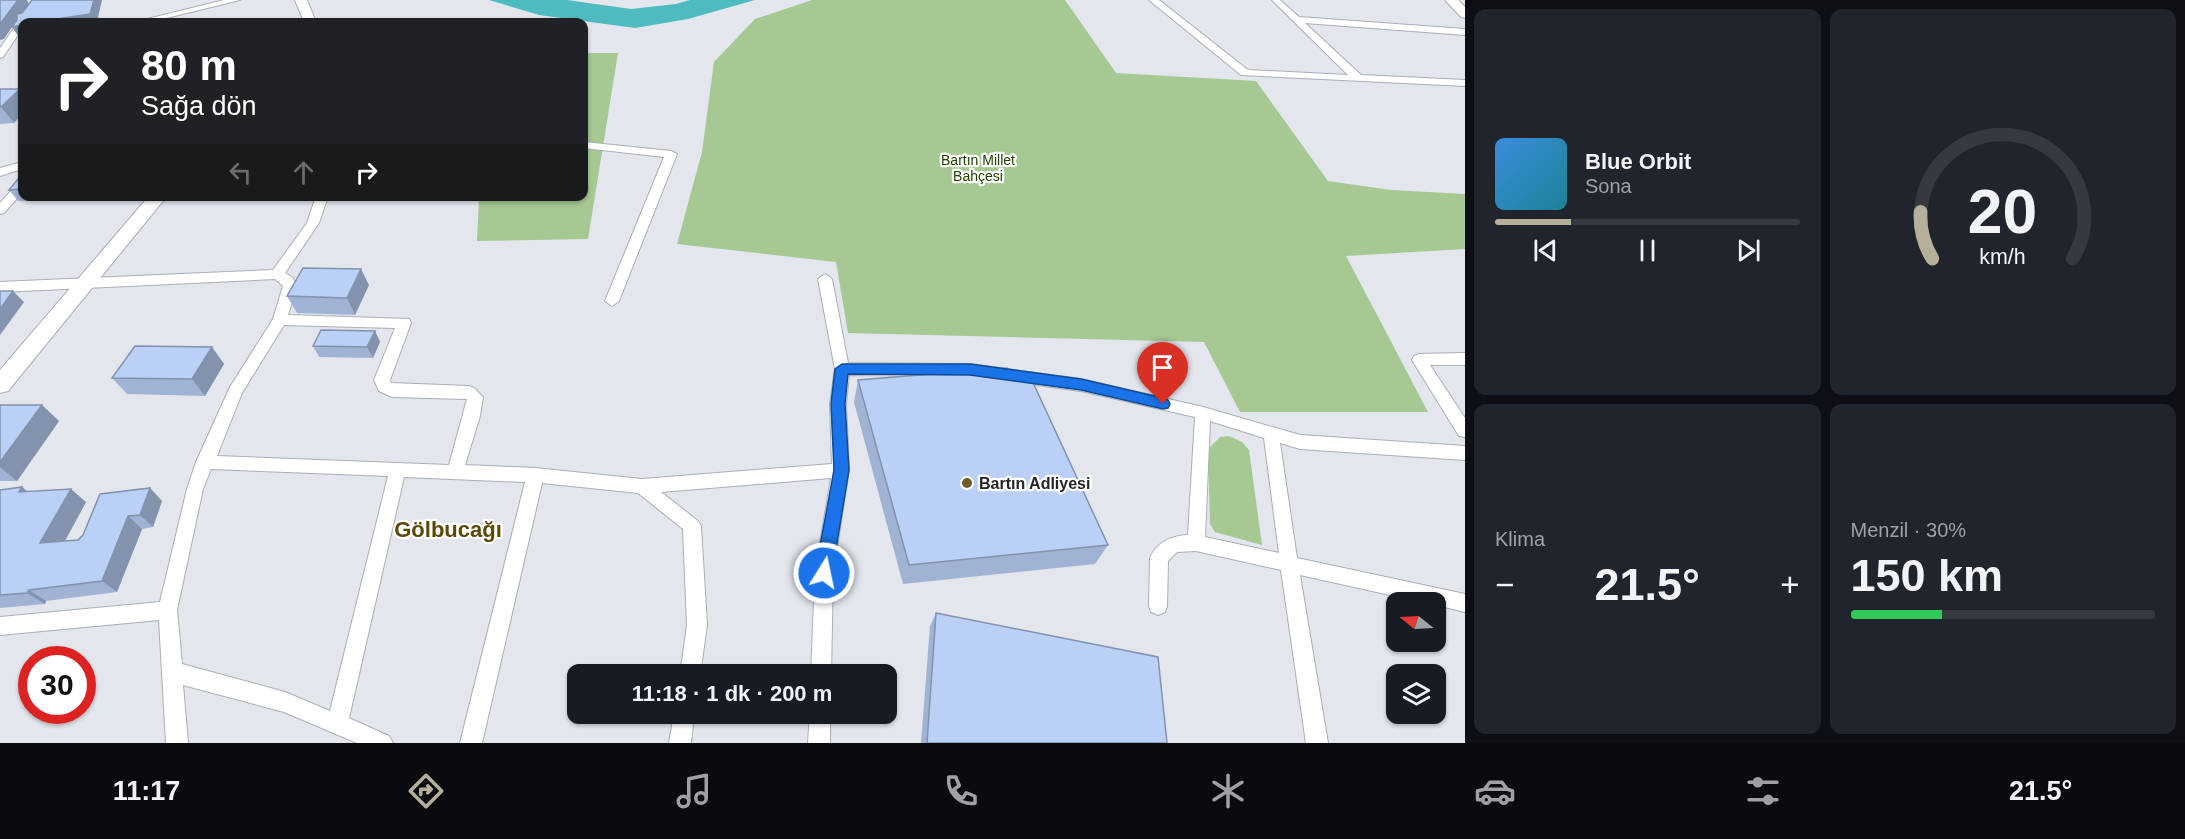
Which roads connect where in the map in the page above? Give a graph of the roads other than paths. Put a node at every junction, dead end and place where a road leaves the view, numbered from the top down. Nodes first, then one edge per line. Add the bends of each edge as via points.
1 (236, 0) edge
2 (301, 0) edge
3 (1153, 0) edge
4 (1451, 0) edge
5 (1276, 1) edge
6 (1465, 15) edge
7 (158, 18) edge
8 (308, 18) edge
9 (1297, 20) junction
10 (18, 28) edge
11 (1465, 32) edge
12 (18, 43) edge
13 (3, 45) edge
14 (0, 55) edge
15 (1359, 80) junction
16 (1465, 83) edge
17 (588, 145) edge
18 (18, 166) edge
19 (0, 172) edge
20 (18, 190) edge
21 (155, 201) edge
22 (320, 201) edge
23 (0, 210) edge
24 (277, 274) junction
25 (825, 279) dead end
26 (86, 284) junction
27 (0, 287) edge
28 (612, 301) dead end
29 (280, 320) junction
30 (1465, 359) edge
31 (842, 369) junction
32 (0, 385) edge
33 (1203, 413) junction
34 (1465, 431) edge
35 (1271, 433) junction
36 (1465, 453) edge
37 (204, 462) junction
38 (398, 469) junction
39 (841, 470) junction
40 (455, 472) junction
41 (535, 475) junction
42 (642, 486) junction
43 (1196, 543) junction
44 (1289, 564) junction
45 (1465, 603) edge
46 (1158, 606) dead end
47 (168, 610) junction
48 (0, 626) edge
49 (692, 664) edge
50 (821, 664) edge
51 (172, 672) junction
52 (337, 724) junction
53 (683, 724) edge
54 (820, 724) edge
55 (177, 743) edge
56 (382, 743) edge
57 (471, 743) edge
58 (680, 743) edge
59 (819, 743) edge
60 (1317, 743) edge

1 - 7 street
2 - 8 main road
3 - 15 street via 1245,73
4 - 6 street
5 - 9 street
9 - 11 street
9 - 15 street
10 - 13 street
12 - 13 street
13 - 14 street via 9,44
15 - 16 street
17 - 28 street via 671,154
18 - 19 street
20 - 23 street
21 - 26 main road
22 - 24 street via 313,223
24 - 26 street
24 - 29 street via 290,286
25 - 31 street
26 - 27 street
26 - 32 main road
29 - 37 street via 235,391
29 - 40 street via 404,323 382,380 384,387 392,391 469,392 476,397
30 - 34 street via 1419,360
31 - 33 street via 970,369 1081,385
31 - 39 street via 838,404
33 - 35 street
33 - 43 street
35 - 36 street via 1300,442
35 - 44 street
37 - 38 street
37 - 47 street
38 - 40 street
38 - 52 street
39 - 42 street
39 - 50 street via 824,573
40 - 41 street
41 - 42 street
41 - 57 street
42 - 49 street via 692,526 697,625
43 - 44 street
43 - 46 street via 1176,544 1159,558
44 - 45 street
44 - 60 street
47 - 48 street
47 - 51 street
51 - 52 street via 285,702
51 - 55 street
52 - 56 street
53 - 58 street
54 - 59 street

